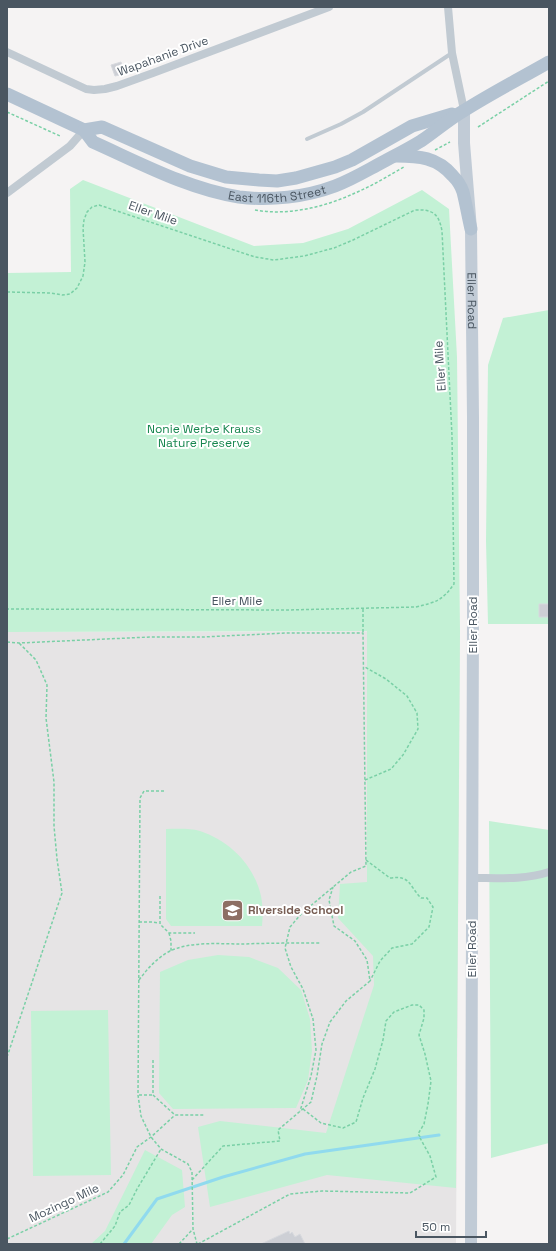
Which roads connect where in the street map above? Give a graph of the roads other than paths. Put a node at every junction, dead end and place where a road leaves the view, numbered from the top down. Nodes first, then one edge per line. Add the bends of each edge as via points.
1 (329, 7) edge
2 (448, 7) edge
3 (7, 52) edge
4 (452, 53) junction
5 (549, 62) edge
6 (7, 94) edge
7 (464, 110) junction
8 (84, 130) junction
9 (307, 140) dead end
10 (394, 156) junction
11 (7, 193) edge
12 (471, 228) junction
13 (549, 872) edge
14 (472, 878) junction
15 (471, 1244) edge

1 - 3 street, Wapahanie Drive via 160,71 105,89 86,89
2 - 4 street, Eller Road
4 - 7 street, Eller Road
4 - 9 lane via 363,112
5 - 7 main road, East 116th Street
6 - 8 main road, East 116th Street
7 - 8 main road, East 116th Street via 412,126 335,167 277,181 244,180 209,172 102,127
7 - 10 main road, East 116th Street via 421,141
7 - 12 street, Eller Road
8 - 10 main road, East 116th Street via 93,142 181,181 240,197 274,198 317,191 347,181
8 - 11 street via 70,146
10 - 12 main road via 422,158 447,169 462,190
12 - 14 street, Eller Road via 474,615
13 - 14 street via 538,876 514,878
14 - 15 street, Eller Road

